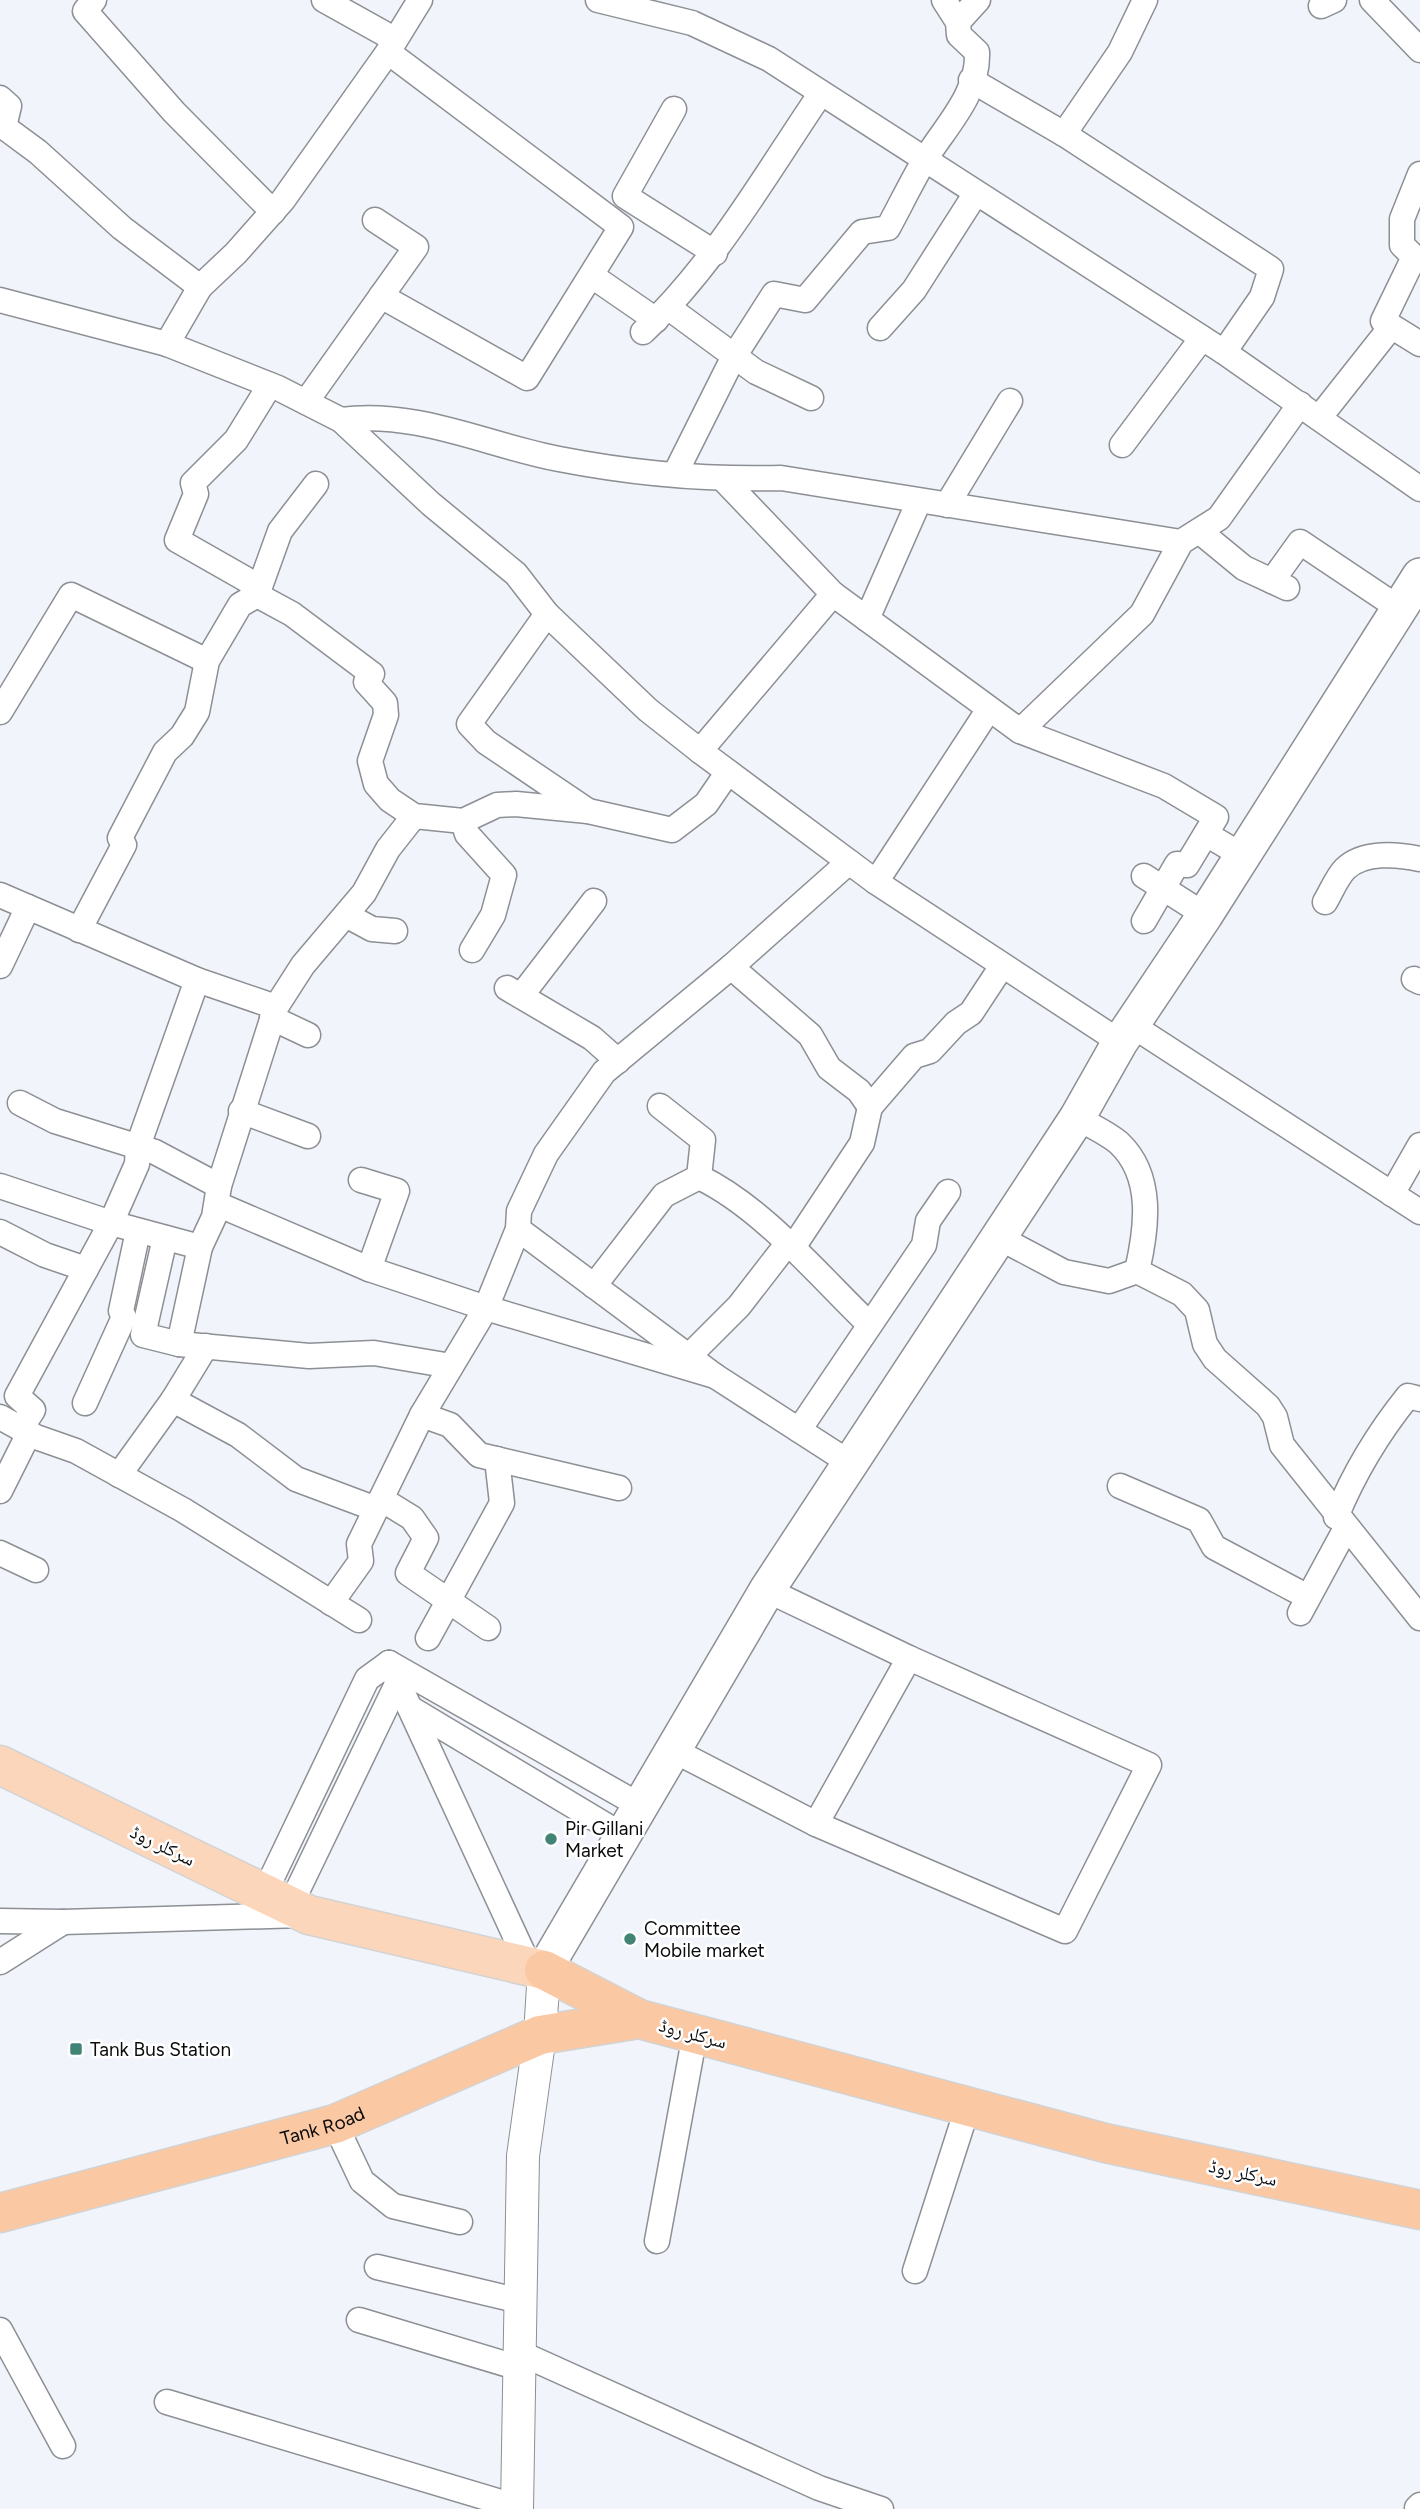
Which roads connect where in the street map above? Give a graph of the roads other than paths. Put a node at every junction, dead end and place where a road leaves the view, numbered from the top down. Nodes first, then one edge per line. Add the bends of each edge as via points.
1 (94, 0) edge
2 (324, 0) edge
3 (420, 0) edge
4 (598, 0) edge
5 (944, 0) edge
6 (978, 0) edge
7 (1145, 0) edge
8 (1377, 1) edge
9 (958, 22) junction
10 (391, 46) junction
11 (1420, 50) edge
12 (971, 80) junction
13 (821, 93) junction
14 (0, 98) edge
15 (674, 109) dead end
16 (1064, 134) junction
17 (925, 160) junction
18 (1420, 174) edge
19 (976, 193) junction
20 (273, 212) junction
21 (375, 220) dead end
22 (715, 253) junction
23 (592, 276) junction
24 (200, 287) junction
25 (381, 296) junction
26 (0, 300) edge
27 (656, 320) junction
28 (1391, 327) junction
29 (880, 328) dead end
30 (1202, 338) junction
31 (167, 344) junction
32 (1420, 344) edge
33 (1224, 352) junction
34 (733, 358) junction
35 (270, 385) junction
36 (811, 398) dead end
37 (1010, 401) dead end
38 (306, 402) junction
39 (1309, 411) junction
40 (341, 420) junction
41 (1122, 445) dead end
42 (676, 474) junction
43 (724, 480) junction
44 (316, 484) dead end
45 (1420, 489) edge
46 (919, 501) junction
47 (947, 505) junction
48 (1190, 536) junction
49 (1420, 576) edge
50 (832, 594) junction
51 (257, 595) junction
52 (1400, 609) junction
53 (547, 614) junction
54 (867, 619) junction
55 (207, 661) junction
56 (989, 709) junction
57 (0, 712) edge
58 (1020, 731) junction
59 (699, 751) junction
60 (728, 772) junction
61 (588, 811) junction
62 (414, 816) junction
63 (463, 821) junction
64 (1206, 834) junction
65 (1243, 856) junction
66 (1420, 859) edge
67 (849, 862) junction
68 (876, 881) junction
69 (1154, 882) junction
70 (0, 895) edge
71 (594, 901) dead end
72 (1325, 902) dead end
73 (28, 907) junction
74 (346, 915) junction
75 (1205, 915) junction
76 (1144, 921) dead end
77 (79, 930) junction
78 (395, 932) dead end
79 (472, 950) dead end
80 (0, 966) edge
81 (1002, 966) junction
82 (731, 967) junction
83 (197, 980) junction
84 (274, 1012) junction
85 (1127, 1034) junction
86 (308, 1035) dead end
87 (618, 1060) junction
88 (20, 1103) dead end
89 (660, 1106) dead end
90 (870, 1107) junction
91 (242, 1111) junction
92 (1077, 1118) junction
93 (308, 1136) dead end
94 (1420, 1145) edge
95 (138, 1146) junction
96 (699, 1177) junction
97 (362, 1180) dead end
98 (0, 1186) edge
99 (948, 1192) dead end
100 (1392, 1194) junction
101 (218, 1195) junction
102 (1420, 1212) edge
103 (111, 1223) junction
104 (518, 1229) junction
105 (138, 1231) junction
106 (0, 1232) edge
107 (998, 1237) junction
108 (165, 1238) junction
109 (789, 1246) junction
110 (200, 1247) junction
111 (86, 1269) junction
112 (369, 1269) junction
113 (1137, 1270) junction
114 (594, 1286) junction
115 (486, 1308) junction
116 (869, 1324) junction
117 (179, 1344) junction
118 (206, 1346) junction
119 (689, 1356) junction
120 (451, 1366) junction
121 (715, 1376) junction
122 (1420, 1399) edge
123 (173, 1400) junction
124 (85, 1403) dead end
125 (422, 1415) junction
126 (17, 1426) edge
127 (799, 1430) junction
128 (496, 1459) junction
129 (850, 1463) junction
130 (119, 1475) junction
131 (1121, 1486) dead end
132 (619, 1488) dead end
133 (0, 1492) edge
134 (378, 1504) junction
135 (1341, 1522) junction
136 (0, 1553) edge
137 (36, 1570) dead end
138 (767, 1590) junction
139 (448, 1602) junction
140 (331, 1603) junction
141 (1420, 1618) edge
142 (359, 1620) dead end
143 (488, 1628) dead end
144 (429, 1638) dead end
145 (909, 1658) junction
146 (394, 1672) junction
147 (410, 1708) junction
148 (671, 1749) junction
149 (0, 1765) edge
150 (639, 1805) junction
151 (816, 1825) junction
152 (622, 1835) junction
153 (288, 1905) junction
154 (0, 1921) edge
155 (63, 1922) junction
156 (0, 1962) edge
157 (536, 1968) junction
158 (639, 2019) junction
159 (695, 2034) junction
160 (540, 2035) junction
161 (968, 2106) junction
162 (335, 2124) junction
163 (1420, 2210) edge
164 (0, 2213) edge
165 (460, 2222) dead end
166 (657, 2241) dead end
167 (377, 2267) dead end
168 (915, 2271) dead end
169 (520, 2301) junction
170 (359, 2320) dead end
171 (0, 2330) edge
172 (520, 2361) junction
173 (167, 2402) dead end
174 (63, 2446) dead end
175 (815, 2498) edge
176 (517, 2508) edge
177 (881, 2509) edge

1 - 20 street via 85,11 174,112
2 - 10 street
3 - 10 street
4 - 13 street via 692,23 769,59
5 - 9 street
6 - 9 street
7 - 16 street via 1120,52
8 - 11 street
9 - 12 street via 959,35 977,52 978,65
10 - 20 street
10 - 23 street via 621,227
12 - 16 street
12 - 17 street via 963,106
13 - 17 street
13 - 22 street
14 - 24 street via 9,106 4,127 122,228
15 - 22 street via 625,196
16 - 33 street via 1271,269 1262,297
17 - 19 street
17 - 34 street via 888,228 862,232 805,300 774,294
18 - 28 street via 1402,219 1402,244 1414,257 1383,321
19 - 29 street via 914,290
19 - 30 street
20 - 24 street
21 - 25 street via 416,247
22 - 27 street
23 - 25 street via 527,378
23 - 27 street
24 - 31 street
25 - 38 street
26 - 31 street
27 - 34 street
28 - 32 street
28 - 39 street
30 - 33 street
30 - 41 street
31 - 35 street
33 - 39 street
34 - 36 street
34 - 42 street
35 - 38 street
35 - 51 street via 236,440 193,483 196,494 177,540 249,581
37 - 47 street
38 - 40 street
39 - 45 street
39 - 48 street via 1219,518
40 - 42 street via 371,416 446,428 559,459
40 - 53 street via 431,504 516,574
42 - 43 street
43 - 46 street via 781,478
43 - 50 street
44 - 51 street via 279,531
46 - 47 street
46 - 54 street
47 - 48 street
48 - 52 street via 1280,585 1300,542
48 - 58 street via 1142,614
49 - 52 main road
50 - 54 street
50 - 59 street
51 - 55 street via 240,605
51 - 62 street via 292,614 372,674 366,682 385,703 386,715 370,761 376,784
52 - 65 main road
53 - 59 street via 648,710
53 - 61 street via 470,724 486,742
54 - 56 street
55 - 57 street via 71,594
55 - 77 street via 197,712 165,752 120,838 124,845
56 - 58 street
56 - 68 street
58 - 64 street via 1164,786 1216,817
59 - 60 street
60 - 61 street via 706,804 672,831
60 - 67 street
61 - 63 street via 497,805
62 - 63 street
62 - 74 street
63 - 79 street via 467,834 504,875 492,915
64 - 65 street
64 - 69 street via 1187,865 1177,864
65 - 75 main road
66 - 72 street via 1364,858 1346,868
67 - 68 street
67 - 82 street
68 - 81 street
69 - 75 street
69 - 76 street
70 - 73 street
71 - 87 street via 514,992 592,1038
73 - 77 street
73 - 80 street
74 - 78 street via 372,929
74 - 84 street via 303,965
75 - 85 main road
77 - 83 street
81 - 85 street
81 - 90 street via 971,1013 930,1051 914,1056
82 - 87 street
82 - 90 street via 810,1035 829,1068 859,1091
83 - 84 street
83 - 95 street
84 - 86 street
84 - 91 street
85 - 92 main road
85 - 100 street
87 - 104 street via 604,1072 546,1154 519,1211
88 - 95 street via 55,1121
89 - 96 street via 703,1140
90 - 109 street via 862,1143
91 - 93 street
91 - 101 street
92 - 107 main road
92 - 113 street via 1118,1142 1140,1169 1146,1233
94 - 100 street
95 - 101 street via 155,1152
95 - 103 street via 137,1164
96 - 109 street via 720,1187
96 - 114 street via 664,1195
97 - 112 street via 397,1191
98 - 103 street
99 - 116 street via 928,1221 924,1245
100 - 102 street
101 - 110 street
101 - 112 street
103 - 105 street
103 - 111 street
104 - 114 street
104 - 115 street
105 - 108 street
105 - 124 street via 121,1311 124,1317
106 - 111 street
107 - 113 street via 1064,1272 1109,1281
107 - 129 main road
108 - 110 street
108 - 117 street via 143,1335
109 - 116 street
109 - 119 street
110 - 117 street
111 - 126 street via 17,1396 33,1410
112 - 115 street
113 - 135 street via 1182,1294 1197,1310 1205,1344 1215,1359 1268,1406 1282,1445
114 - 119 street
115 - 120 street
115 - 121 street
116 - 127 street
117 - 118 street
118 - 120 street via 309,1356 374,1353
118 - 123 street
119 - 121 street
120 - 125 street
121 - 127 street
122 - 135 street via 1408,1396 1390,1418 1348,1487
123 - 130 street
123 - 134 street via 238,1435 296,1479
125 - 128 street via 450,1425 479,1455
125 - 134 street
126 - 130 street
126 - 133 street
127 - 129 street
128 - 132 street
128 - 139 street via 502,1503
129 - 138 main road
130 - 140 street
131 - 135 street via 1199,1520 1214,1548 1304,1605
134 - 139 street via 411,1518 426,1538 408,1573
134 - 140 street via 359,1544 361,1561
135 - 141 street
136 - 137 street
138 - 145 street
138 - 148 main road
139 - 143 street
139 - 144 street
140 - 142 street
145 - 151 street
145 - 151 street via 1149,1765 1065,1931
146 - 147 street
146 - 150 street
146 - 153 street
147 - 152 street
147 - 157 street
148 - 150 main road
148 - 151 street
149 - 153 main road, سرکلر روڈ
150 - 152 main road
152 - 157 main road
153 - 155 street
153 - 157 main road, سرکلر روڈ
154 - 155 street
155 - 156 street
157 - 158 highway, سرکلر روڈ
157 - 160 street
158 - 159 highway, سرکلر روڈ
158 - 160 highway, Tank Road
159 - 161 highway, سرکلر روڈ
159 - 166 street
160 - 162 highway, Tank Road
160 - 169 street via 523,2156
161 - 163 highway, سرکلر روڈ via 1105,2143
161 - 168 street
162 - 164 highway, Tank Road
162 - 165 street via 362,2180 393,2206
167 - 169 street
169 - 172 street
170 - 172 street
171 - 174 street
172 - 175 street
172 - 176 street
173 - 176 street
175 - 177 street

